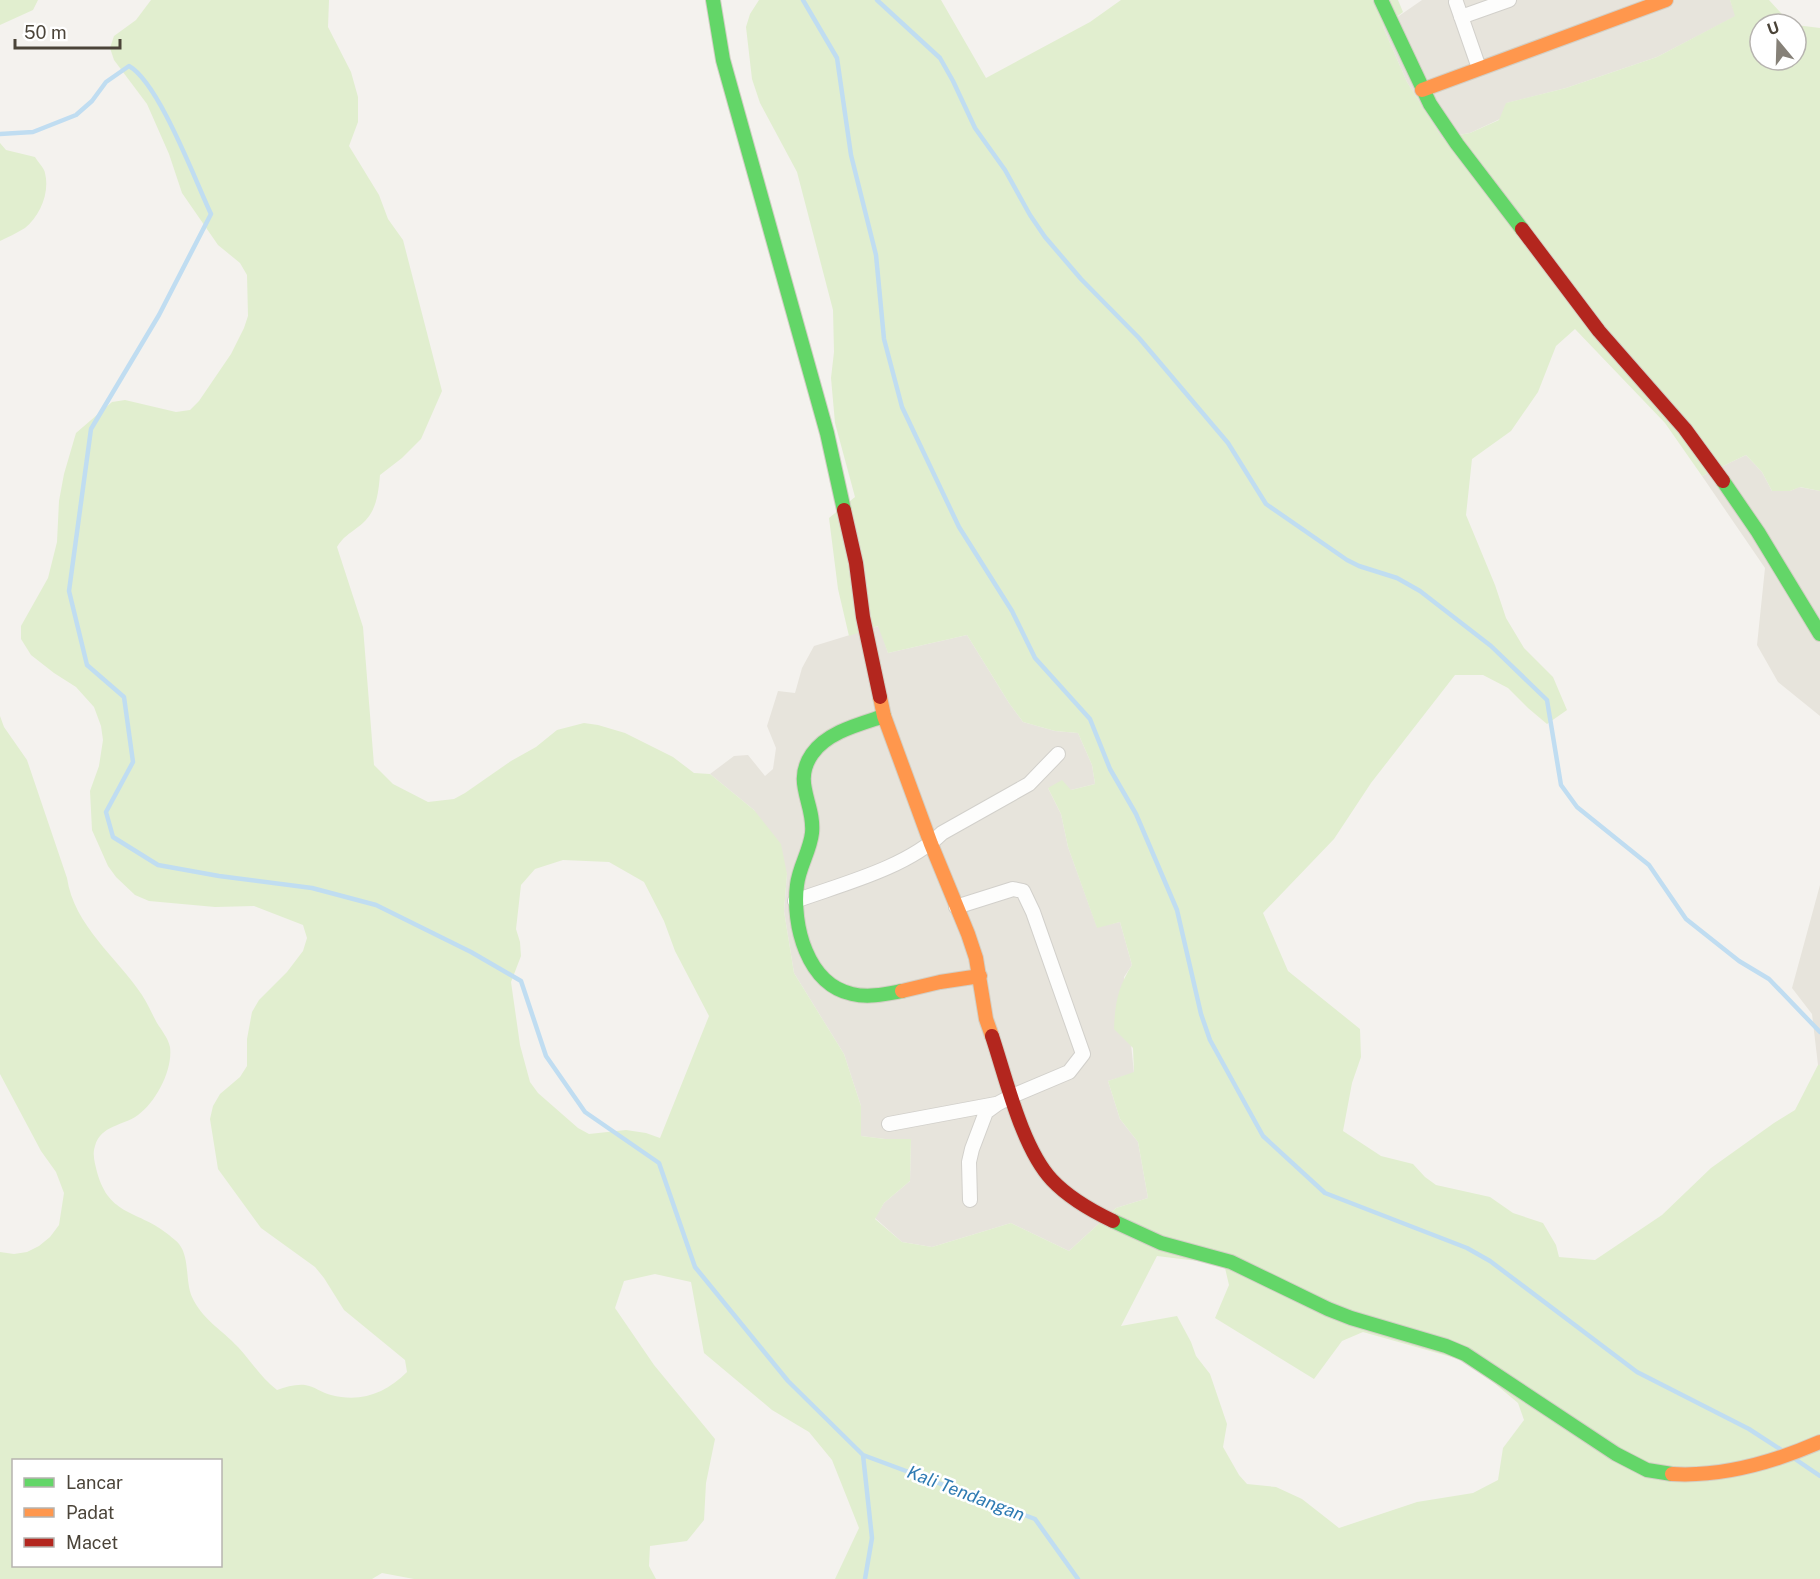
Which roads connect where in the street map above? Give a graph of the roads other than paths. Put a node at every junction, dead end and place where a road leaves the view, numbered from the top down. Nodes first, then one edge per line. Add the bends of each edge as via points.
1 (713, 0) edge
2 (1381, 0) edge
3 (1509, 0) edge
4 (1666, 0) edge
5 (1456, 2) dead end
6 (1461, 17) junction
7 (1479, 68) junction
8 (1422, 90) junction
9 (1820, 634) edge
10 (884, 716) junction
11 (1058, 754) dead end
12 (931, 844) junction
13 (795, 901) junction
14 (956, 907) junction
15 (980, 976) junction
16 (1012, 1096) junction
17 (997, 1104) junction
18 (890, 1124) dead end
19 (970, 1200) dead end
20 (1820, 1442) edge

1 - 10 street via 723,60 827,433
2 - 8 street
3 - 6 street
4 - 7 street
5 - 6 street
6 - 7 street
7 - 8 street
8 - 9 street via 1457,144 1599,331 1685,429 1721,477
10 - 12 street
10 - 13 street via 842,732 818,746 811,756 802,783 812,830
11 - 12 street via 1029,784 942,833
12 - 13 street via 888,867
12 - 14 street
13 - 15 street via 809,956 839,989 852,994 883,994
14 - 15 street
14 - 16 street via 1013,889 1023,891 1081,1045 1083,1054 1070,1072
15 - 16 street via 986,1019
16 - 17 street
16 - 20 street via 1030,1149 1052,1180 1098,1214 1161,1243 1231,1262 1344,1315 1465,1354 1605,1448 1655,1472 1687,1475 1776,1460
17 - 18 street
17 - 19 street via 986,1112 972,1149

